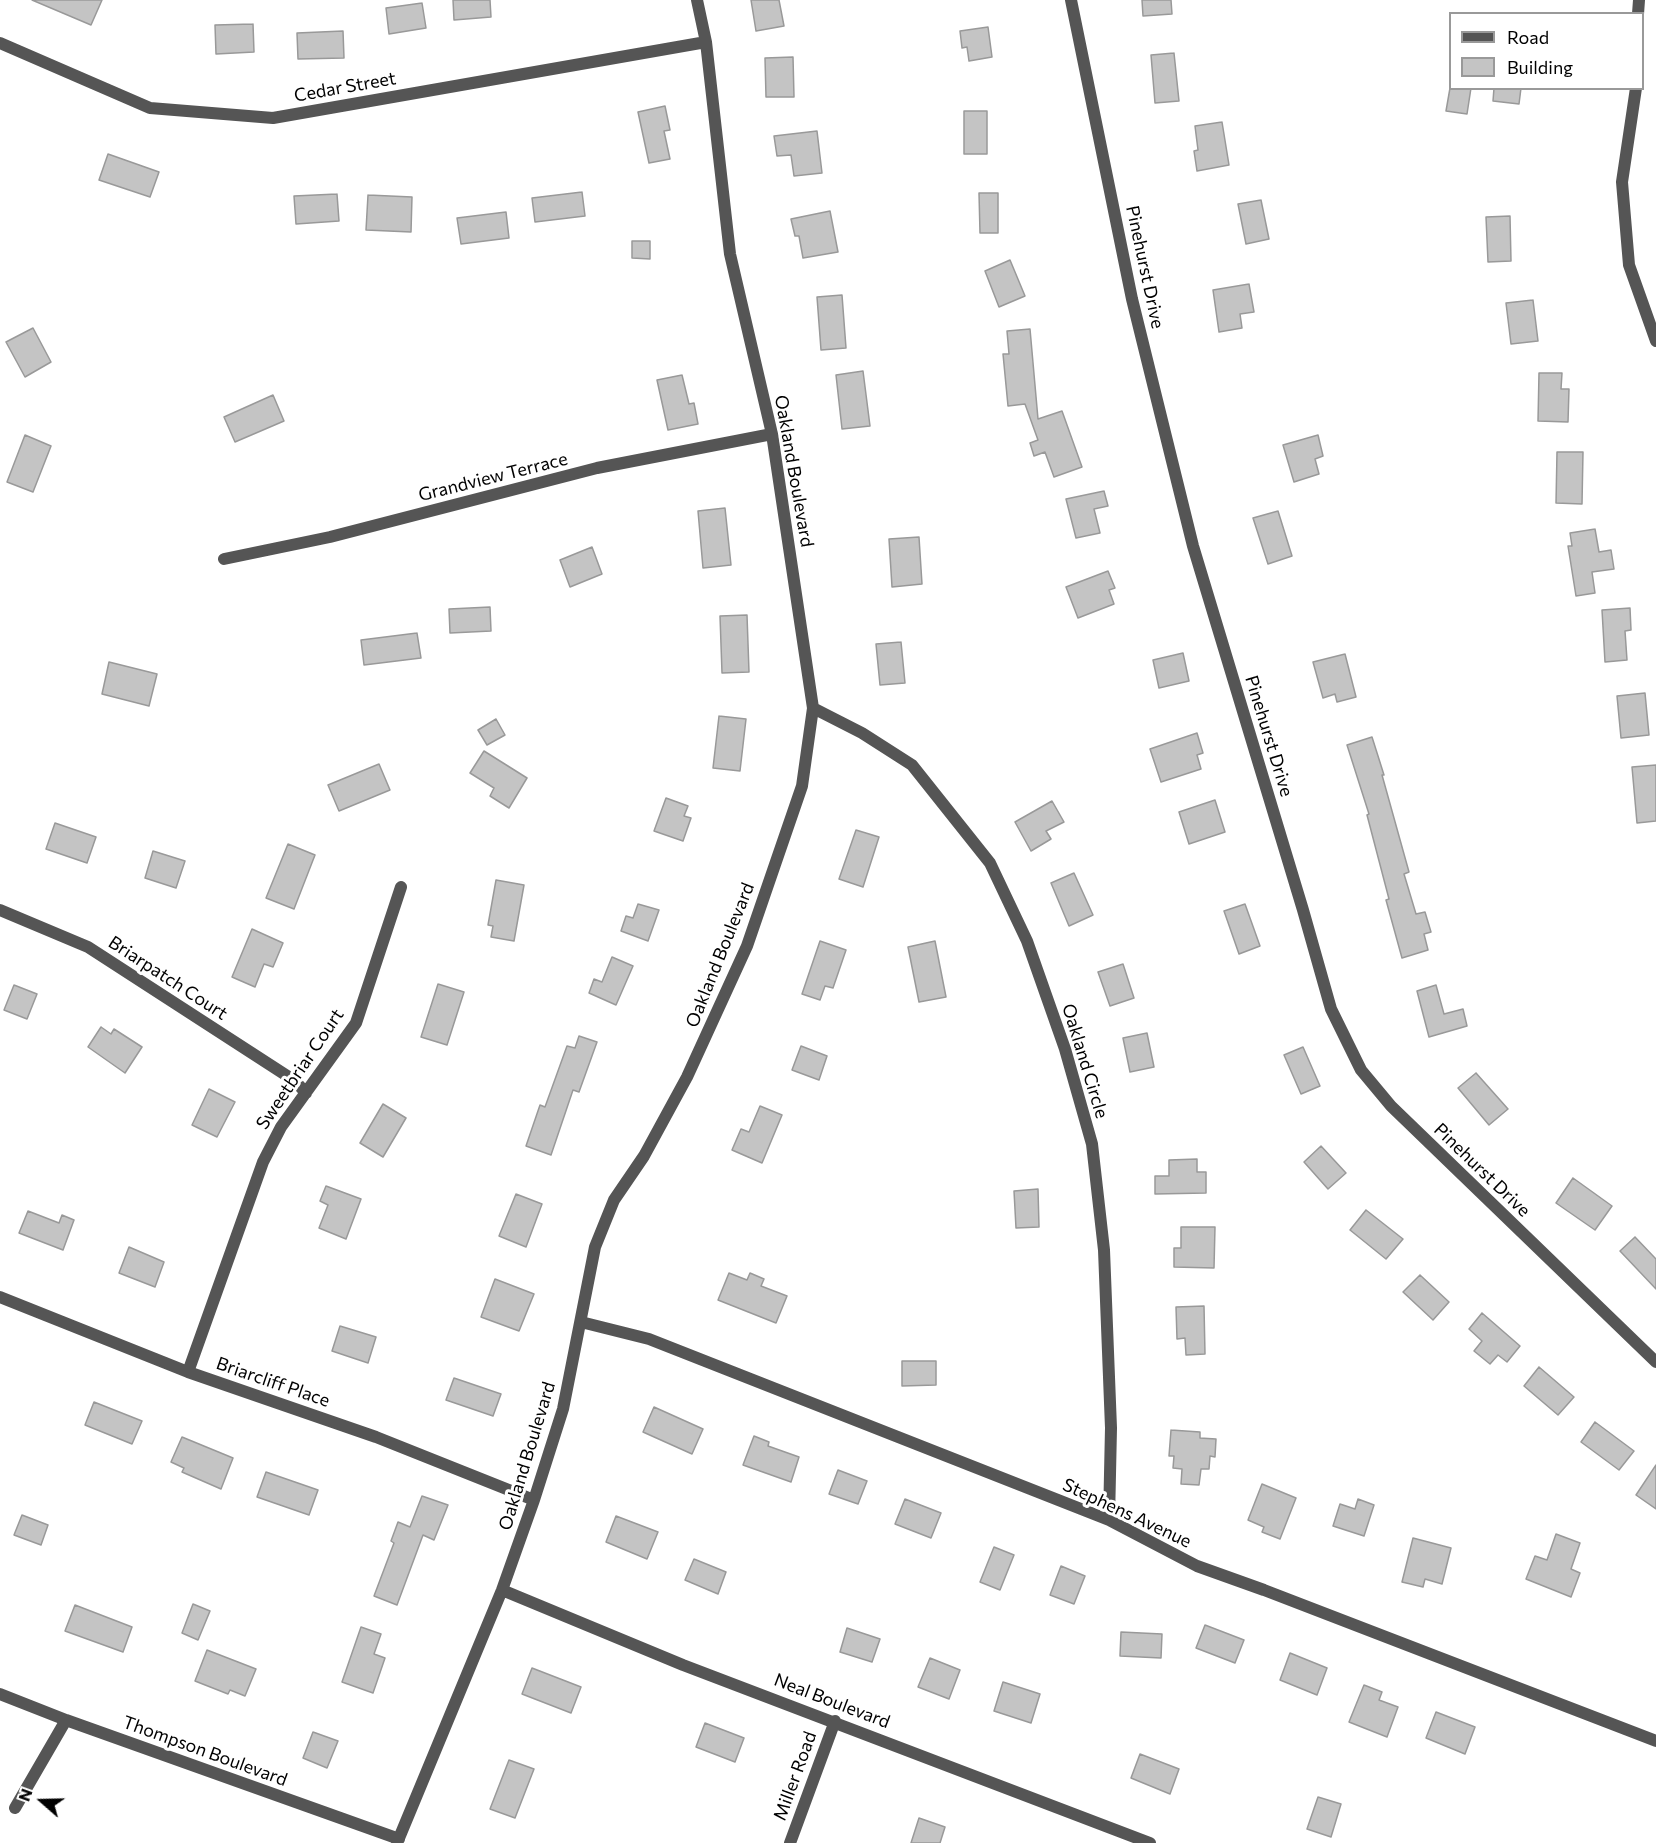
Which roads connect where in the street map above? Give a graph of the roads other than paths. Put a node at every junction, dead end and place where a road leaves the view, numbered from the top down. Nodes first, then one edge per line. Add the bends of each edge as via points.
1 (697, 0) edge
2 (1071, 0) edge
3 (706, 42) junction
4 (0, 43) edge
5 (1636, 90) edge
6 (1656, 342) edge
7 (772, 434) junction
8 (224, 559) dead end
9 (813, 708) junction
10 (401, 887) dead end
11 (0, 910) edge
12 (306, 1093) junction
13 (0, 1297) edge
14 (581, 1322) junction
15 (1656, 1362) edge
16 (188, 1372) junction
17 (534, 1500) junction
18 (1109, 1520) junction
19 (502, 1590) junction
20 (0, 1694) edge
21 (66, 1720) junction
22 (835, 1721) junction
23 (1656, 1741) edge
24 (15, 1808) dead end
25 (398, 1841) edge
26 (790, 1843) edge
27 (1150, 1843) edge

1 - 3 street, Oakland Boulevard
2 - 15 street, Pinehurst Drive via 1132,299 1193,546 1331,1009 1361,1070 1391,1106
3 - 4 street, Cedar Street via 273,118 150,108
3 - 7 street, Oakland Boulevard via 730,254
5 - 6 street via 1622,182 1629,265
7 - 8 street, Grandview Terrace via 597,468 330,537
7 - 9 street, Oakland Boulevard
9 - 14 street, Oakland Boulevard via 802,786 747,946 687,1077 644,1156 614,1200 595,1247
9 - 18 street, Oakland Circle via 912,765 990,863 1027,941 1065,1049 1092,1144 1104,1250 1111,1428
10 - 12 street, Sweetbriar Court via 356,1023
11 - 12 street, Briarpatch Court via 88,947 295,1081
12 - 16 street, Sweetbriar Court via 281,1127 263,1162
13 - 16 street, Briarcliff Place
14 - 17 street, Oakland Boulevard via 563,1409
14 - 18 street, Stephens Avenue via 649,1339
16 - 17 street, Briarcliff Place via 376,1437
17 - 19 street, Oakland Boulevard
18 - 23 street, Stephens Avenue via 1197,1566
19 - 22 street, Neal Boulevard via 684,1665
19 - 25 street, Oakland Boulevard
20 - 21 street, Thompson Boulevard
21 - 24 street
21 - 25 street, Thompson Boulevard
22 - 26 street, Miller Road
22 - 27 street, Neal Boulevard

